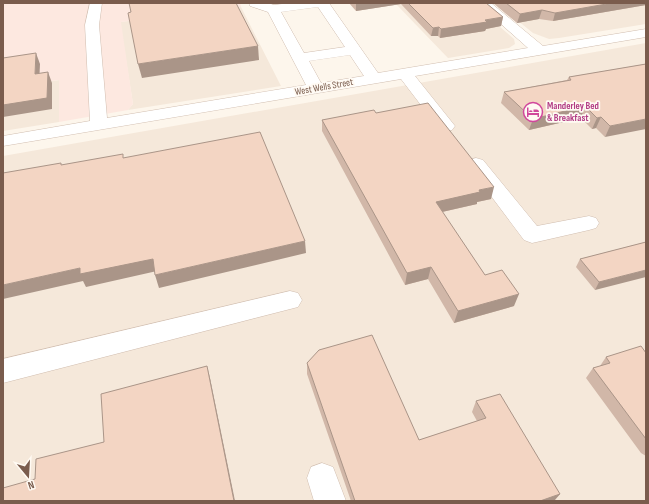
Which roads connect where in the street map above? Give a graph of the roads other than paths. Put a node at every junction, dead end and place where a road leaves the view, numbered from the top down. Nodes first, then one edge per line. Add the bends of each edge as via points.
1 (96, 3) edge
2 (255, 3) edge
3 (322, 3) edge
4 (483, 3) edge
5 (273, 9) junction
6 (646, 33) edge
7 (354, 50) junction
8 (540, 51) junction
9 (300, 58) junction
10 (405, 74) junction
11 (374, 79) junction
12 (316, 89) junction
13 (99, 125) junction
14 (3, 142) edge
15 (589, 223) dead end
16 (290, 300) dead end
17 (3, 370) edge

1 - 13 street via 92,25
2 - 5 street
3 - 5 street
3 - 7 street
4 - 8 street
5 - 9 street
6 - 8 street, West Wells Street
7 - 9 street
7 - 11 street
8 - 10 street, West Wells Street
9 - 12 street
10 - 11 street, West Wells Street
10 - 15 street via 532,235
11 - 12 street, West Wells Street
12 - 13 street, West Wells Street
13 - 14 street, West Wells Street
16 - 17 street

